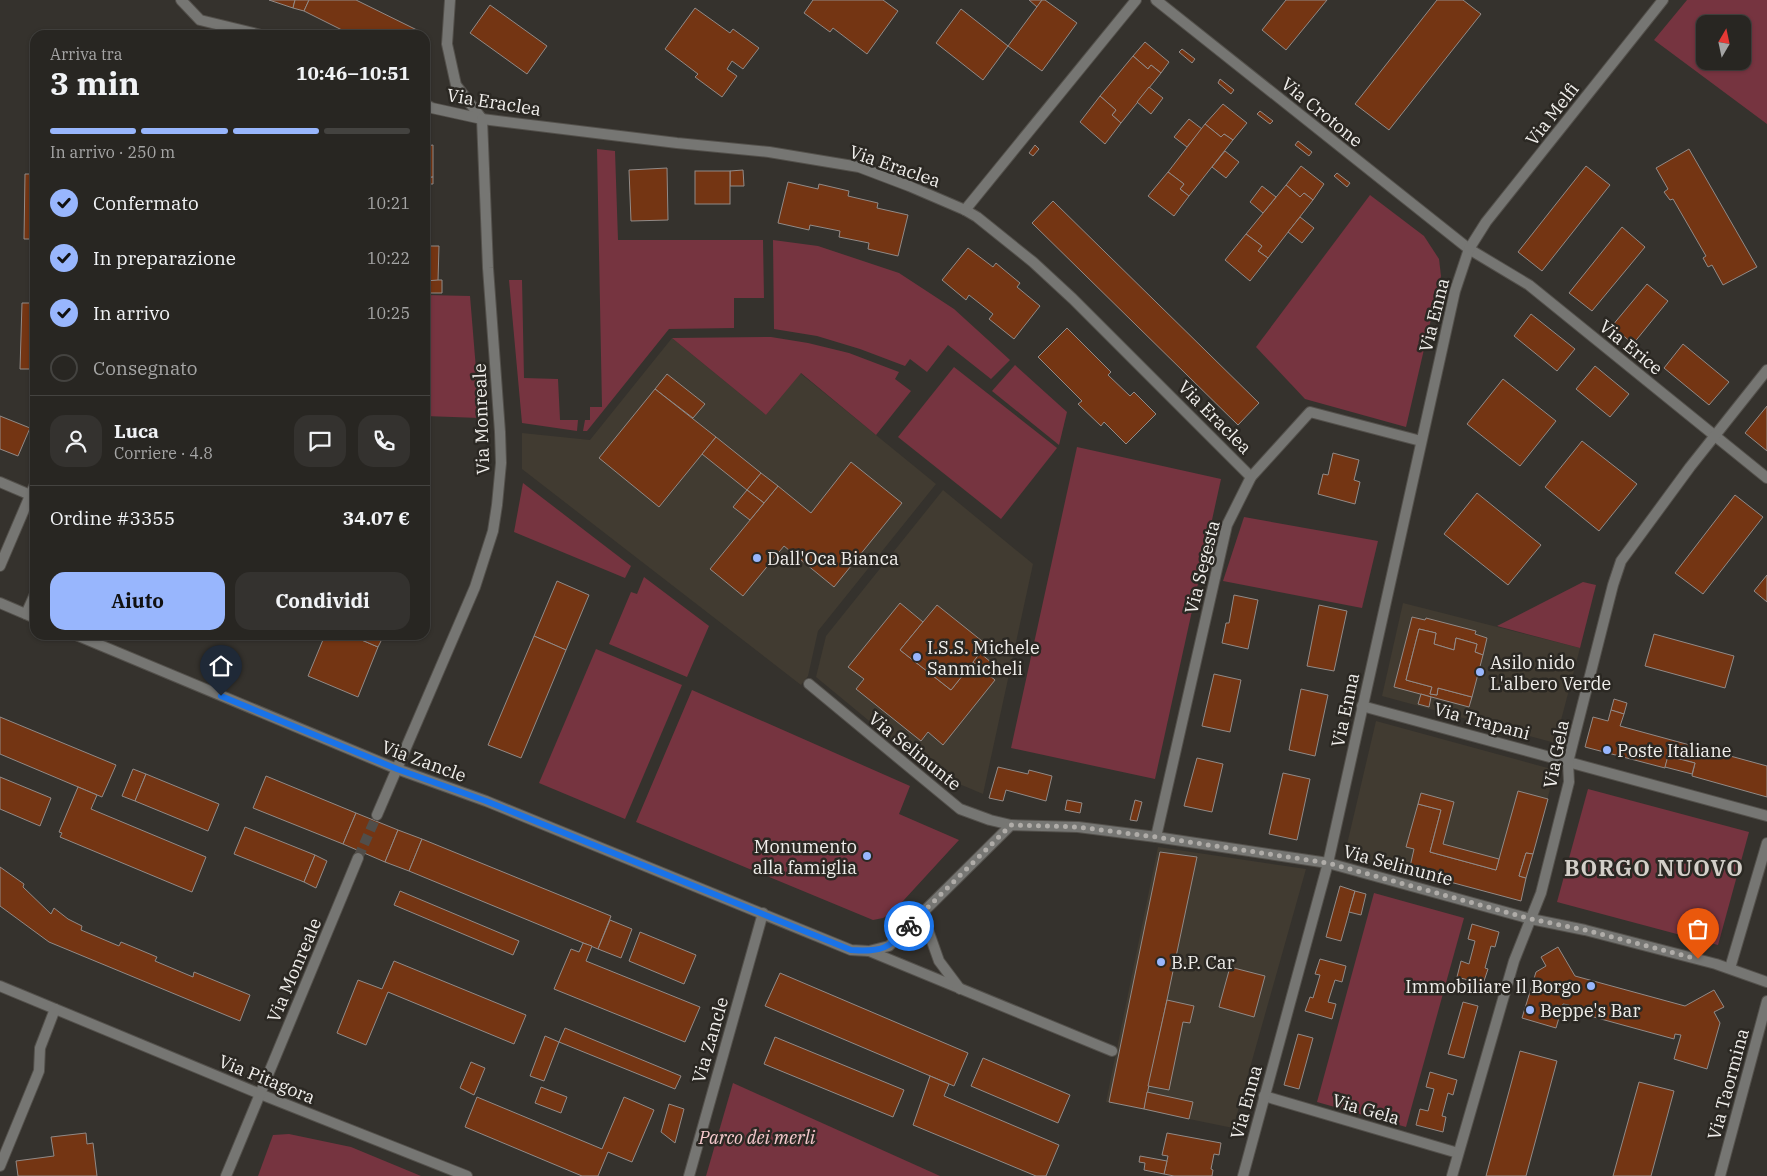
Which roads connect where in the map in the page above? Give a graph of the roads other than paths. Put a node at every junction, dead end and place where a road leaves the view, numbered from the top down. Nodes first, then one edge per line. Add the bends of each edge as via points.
1 (181, 0) edge
2 (450, 0) edge
3 (1136, 0) edge
4 (1156, 0) edge
5 (1663, 0) edge
6 (240, 30) edge
7 (430, 107) edge
8 (482, 119) junction
9 (965, 210) junction
10 (1469, 249) junction
11 (1767, 370) edge
12 (1714, 436) junction
13 (1421, 441) junction
14 (1251, 477) junction
15 (1767, 478) edge
16 (0, 482) edge
17 (30, 495) edge
18 (30, 502) edge
19 (0, 566) edge
20 (0, 603) edge
21 (30, 616) edge
22 (88, 640) edge
23 (808, 684) dead end
24 (1362, 706) junction
25 (1568, 762) junction
26 (397, 769) junction
27 (377, 815) tunnel mouth
28 (1767, 816) edge
29 (1011, 825) junction
30 (1156, 837) junction
31 (1767, 843) edge
32 (358, 858) tunnel mouth
33 (1328, 863) junction
34 (763, 913) junction
35 (922, 913) junction
36 (1531, 919) junction
37 (869, 951) junction
38 (1730, 968) junction
39 (1767, 982) edge
40 (0, 986) edge
41 (961, 990) junction
42 (1767, 1001) edge
43 (55, 1009) junction
44 (1112, 1051) dead end
45 (260, 1094) junction
46 (1264, 1096) junction
47 (1458, 1153) junction
48 (0, 1166) edge
49 (226, 1176) edge
50 (467, 1176) edge
51 (689, 1176) edge
52 (1243, 1176) edge
53 (1452, 1176) edge
54 (1720, 1176) edge

1 - 6 street via 200,20
2 - 8 street via 447,44 456,85
3 - 9 street
4 - 10 street, Via Crotone
5 - 10 street, Via Melfi via 1486,222
7 - 8 street, Via Eraclea
8 - 9 street, Via Eraclea via 769,152 859,167
8 - 26 street, Via Monreale via 488,268 500,432 497,504 493,531 475,587
9 - 14 street, Via Eraclea via 977,216 1033,262 1073,299
10 - 12 street, Via Erice via 1530,285
10 - 13 street, Via Enna via 1455,291
11 - 12 street, Via Gela
12 - 15 street, Via Erice
12 - 25 street, Via Gela via 1621,561
13 - 14 street, Via Segesta via 1310,412
13 - 24 street, Via Enna
14 - 30 street, Via Segesta via 1227,525
16 - 17 street
18 - 19 street
20 - 21 street
22 - 26 street, Via Zancle
23 - 29 street, Via Selinunte via 960,809
24 - 25 street, Via Trapani
24 - 33 street, Via Enna
25 - 28 street, Via Trapani
25 - 36 street, Via Gela via 1569,782
26 - 27 street, Via Monreale
26 - 34 street, Via Zancle via 486,801
29 - 30 street, Via Selinunte via 1078,827
29 - 35 street
30 - 33 street, Via Selinunte
31 - 38 street
32 - 45 street, Via Monreale
33 - 36 street, Via Selinunte
33 - 46 street, Via Enna
34 - 37 street, Via Zancle via 851,950
34 - 51 street, Via Zancle
35 - 37 street via 890,946
35 - 41 street via 939,961
36 - 38 street, Via Selinunte
36 - 47 street, Via Gela via 1514,961
37 - 41 street, Via Zancle
38 - 39 street, Via Selinunte
40 - 43 street, Via Pitagora
41 - 44 street, Via Zancle
42 - 54 street, Via Taormina
43 - 45 street, Via Pitagora
43 - 48 street via 40,1048 39,1071
45 - 49 street, Via Monreale
45 - 50 street, Via Pitagora
46 - 47 street, Via Gela
46 - 52 street, Via Enna
47 - 53 street, Via Gela

